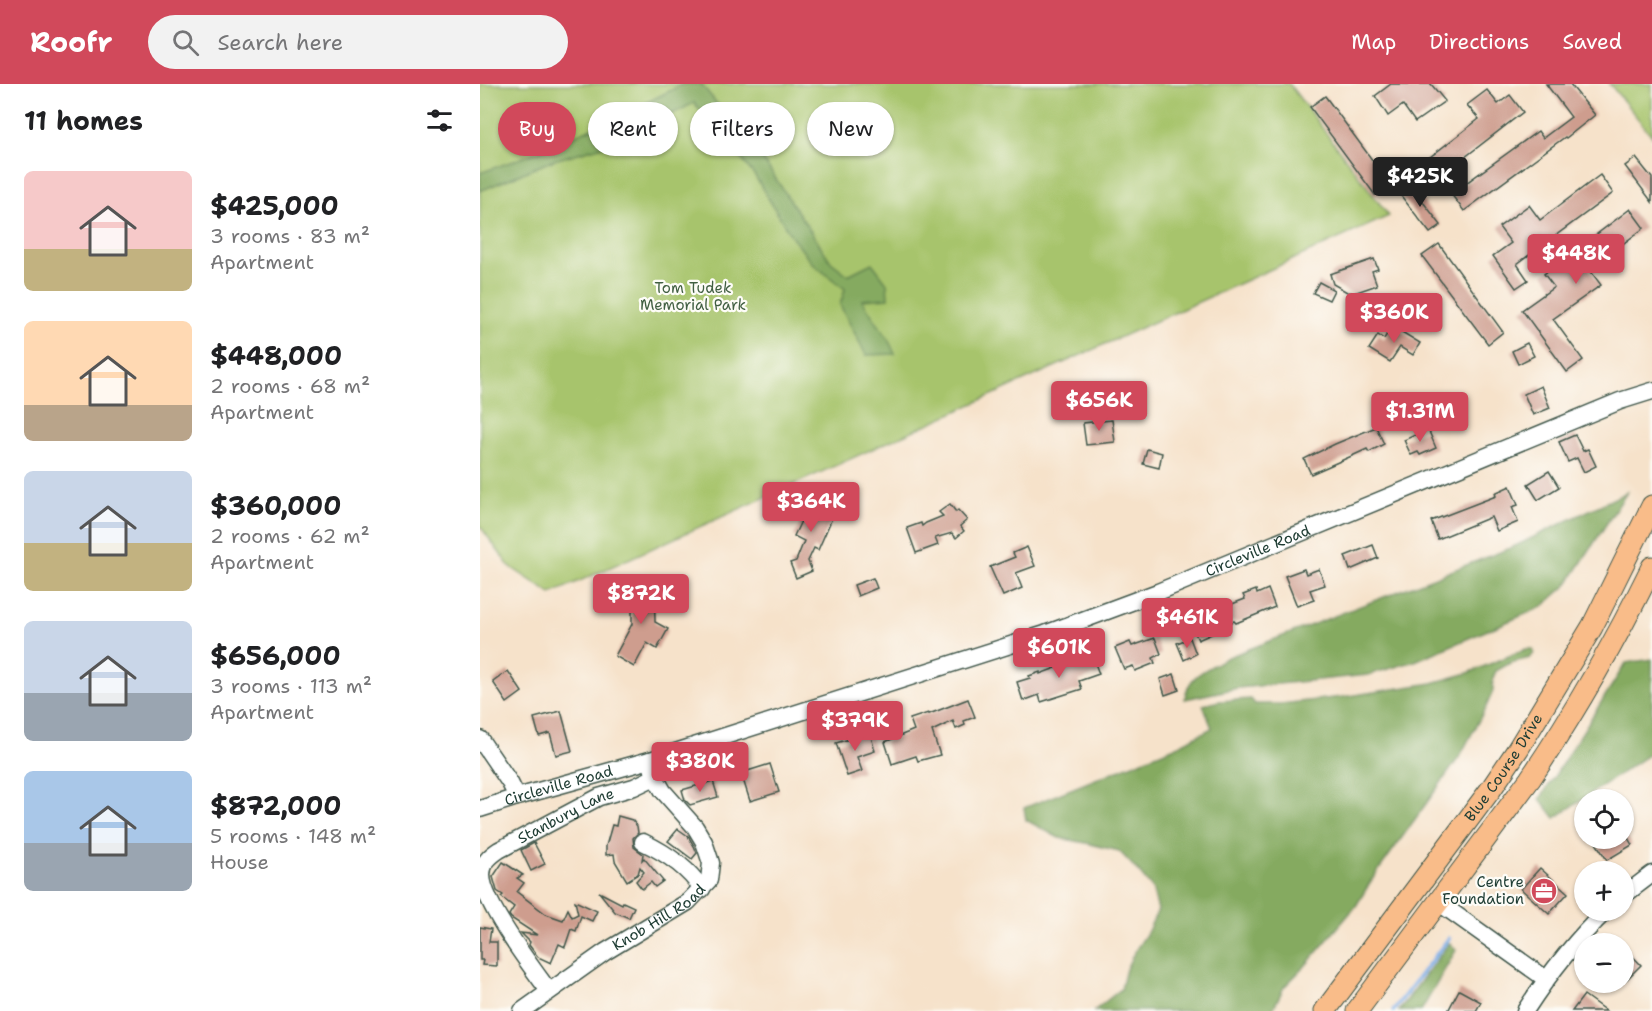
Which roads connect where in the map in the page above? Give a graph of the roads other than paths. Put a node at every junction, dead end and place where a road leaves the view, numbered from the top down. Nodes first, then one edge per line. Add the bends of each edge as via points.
1 (1652, 392) edge
2 (1620, 401) junction
3 (1652, 405) edge
4 (1652, 506) edge
5 (1652, 567) edge
6 (480, 739) edge
7 (650, 760) junction
8 (655, 777) junction
9 (518, 797) junction
10 (480, 809) edge
11 (643, 842) dead end
12 (1652, 874) edge
13 (1634, 888) edge
14 (702, 889) junction
15 (1438, 902) junction
16 (1596, 921) edge
17 (1546, 979) junction
18 (549, 991) junction
19 (522, 1011) edge
20 (1325, 1011) edge
21 (1358, 1011) edge
22 (1526, 1011) edge

1 - 2 street, Circleville Road
2 - 3 street
2 - 7 street, Circleville Road via 1158,592 1045,634
4 - 20 main road, Blue Course Drive via 1592,627 1550,700 1477,808
5 - 15 main road, Blue Course Drive via 1556,741
6 - 9 street
7 - 8 street, Knob Hill Road
7 - 9 street, Circleville Road
8 - 14 street, Knob Hill Road via 704,842 711,869
8 - 18 street, Stanbury Lane via 599,797 486,860 482,875 492,904
9 - 10 street, Circleville Road
11 - 14 street via 689,872
12 - 13 street
14 - 18 street, Knob Hill Road via 688,902
15 - 17 street
15 - 21 main road, Blue Course Drive
16 - 17 street
17 - 22 street
18 - 19 street, Knob Hill Road

